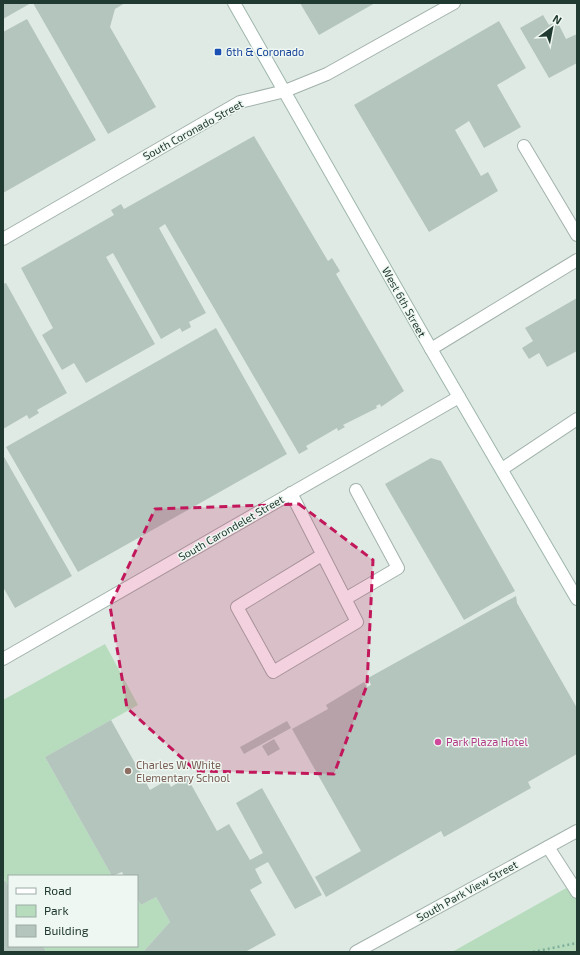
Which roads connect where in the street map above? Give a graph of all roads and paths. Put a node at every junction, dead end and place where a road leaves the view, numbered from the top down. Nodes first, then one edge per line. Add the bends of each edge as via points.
1 (234, 3) edge
2 (454, 3) edge
3 (285, 90) junction
4 (524, 146) dead end
5 (577, 235) edge
6 (3, 239) edge
7 (577, 260) edge
8 (431, 349) junction
9 (459, 397) junction
10 (577, 419) edge
11 (502, 468) junction
12 (356, 490) dead end
13 (291, 494) junction
14 (322, 555) junction
15 (345, 599) junction
16 (577, 599) edge
17 (3, 659) edge
18 (577, 830) edge
19 (548, 847) junction
20 (577, 892) edge
21 (577, 943) edge
22 (356, 952) edge
23 (533, 952) edge

1 - 3 street, West 6th Street
2 - 3 street, South Coronado Street via 327,74
3 - 6 street, South Coronado Street via 240,102
3 - 8 street, West 6th Street
4 - 5 street
7 - 8 street
8 - 9 street, West 6th Street
9 - 11 street, West 6th Street
9 - 13 street, South Carondelet Street
10 - 11 street
11 - 16 street, West 6th Street
12 - 15 street via 398,568
13 - 14 street
13 - 17 street, South Carondelet Street
14 - 15 street
14 - 15 street via 237,607 273,672 356,622
18 - 19 street, South Park View Street
19 - 20 street
19 - 22 street, South Park View Street
21 - 23 path

